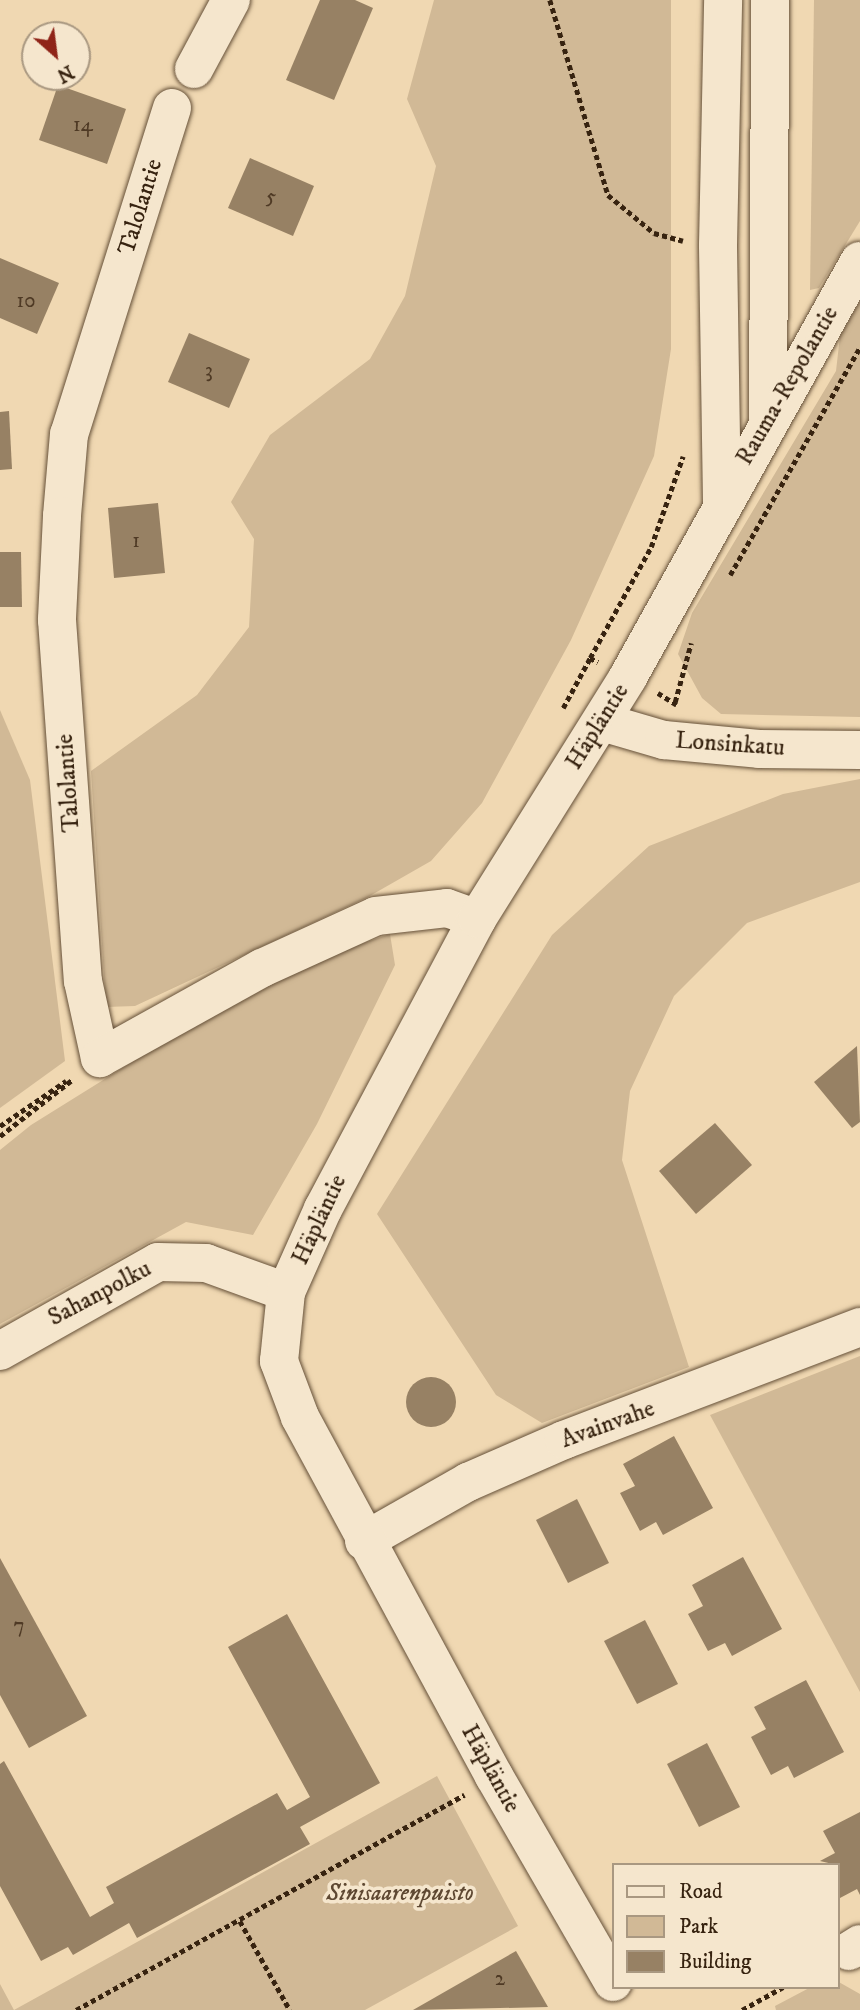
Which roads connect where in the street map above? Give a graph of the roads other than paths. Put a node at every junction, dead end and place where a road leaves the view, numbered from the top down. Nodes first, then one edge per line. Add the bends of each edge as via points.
1 (231, 0) edge
2 (723, 0) edge
3 (770, 0) edge
4 (194, 69) dead end
5 (173, 108) dead end
6 (860, 261) edge
7 (768, 421) junction
8 (730, 491) junction
9 (602, 722) junction
10 (860, 750) edge
11 (477, 919) junction
12 (286, 1292) junction
13 (860, 1327) edge
14 (0, 1351) edge
15 (365, 1541) junction
16 (612, 1980) edge
17 (617, 1989) edge
18 (630, 2010) edge

1 - 4 street
2 - 8 street via 718,245
3 - 7 street
5 - 11 street, Talolantie via 69,434 62,516 57,620 83,981 100,1058 262,968 376,916 447,908
6 - 7 street, Rauma-Repolantie
7 - 8 street, Rauma-Repolantie
8 - 9 street, Häpläntie
9 - 10 street, Lonsinkatu via 664,740 759,749
9 - 11 street, Häpläntie
11 - 12 street, Häpläntie via 323,1209
12 - 14 street, Sahanpolku via 206,1263 158,1262
12 - 15 street, Häpläntie via 279,1361 300,1417
13 - 15 street, Avainvahe via 564,1440 468,1482
15 - 16 street, Häpläntie
17 - 18 street

